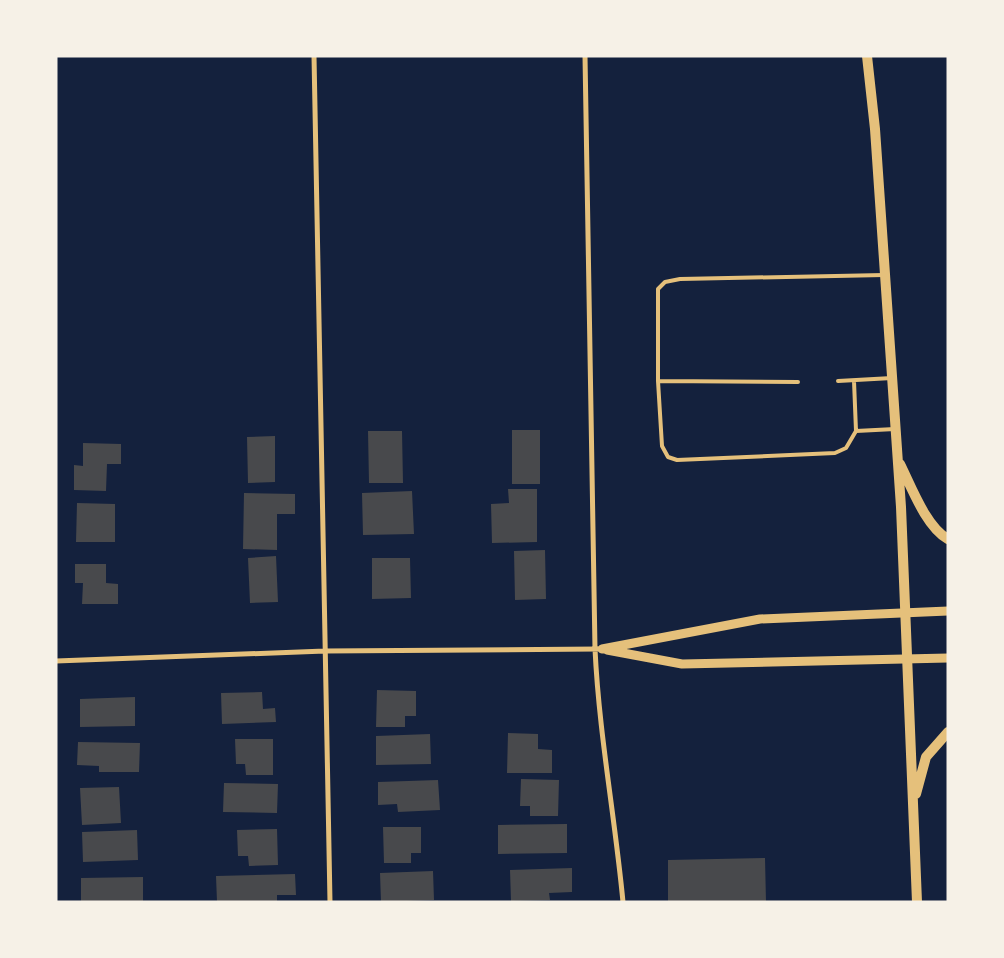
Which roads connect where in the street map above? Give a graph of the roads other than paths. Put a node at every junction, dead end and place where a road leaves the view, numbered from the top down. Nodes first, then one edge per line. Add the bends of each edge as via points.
1 (314, 56) edge
2 (585, 56) edge
3 (867, 56) edge
4 (885, 275) junction
5 (892, 378) junction
6 (658, 381) junction
7 (838, 381) dead end
8 (854, 381) junction
9 (798, 382) dead end
10 (895, 429) junction
11 (856, 431) junction
12 (897, 458) junction
13 (948, 539) edge
14 (948, 611) edge
15 (905, 613) junction
16 (598, 649) junction
17 (325, 651) junction
18 (948, 658) edge
19 (907, 659) junction
20 (56, 661) edge
21 (948, 732) edge
22 (913, 804) junction
23 (330, 902) edge
24 (623, 902) edge
25 (917, 902) edge

1 - 17 street
2 - 16 street
3 - 4 main road
4 - 5 main road
4 - 6 lane via 680,279 665,282 658,290
5 - 8 lane
5 - 10 main road
6 - 9 lane
6 - 11 lane via 662,446 668,457 677,460 835,453 846,448
7 - 8 lane
8 - 11 lane
10 - 11 lane
10 - 12 main road
12 - 13 main road via 930,520 940,535
12 - 15 main road
14 - 15 street
15 - 16 street via 760,619
15 - 19 main road
16 - 17 street
16 - 19 street via 682,664
16 - 24 street via 597,703
17 - 20 street
17 - 23 street
18 - 19 street
19 - 22 main road
21 - 22 main road via 926,757
22 - 25 main road

